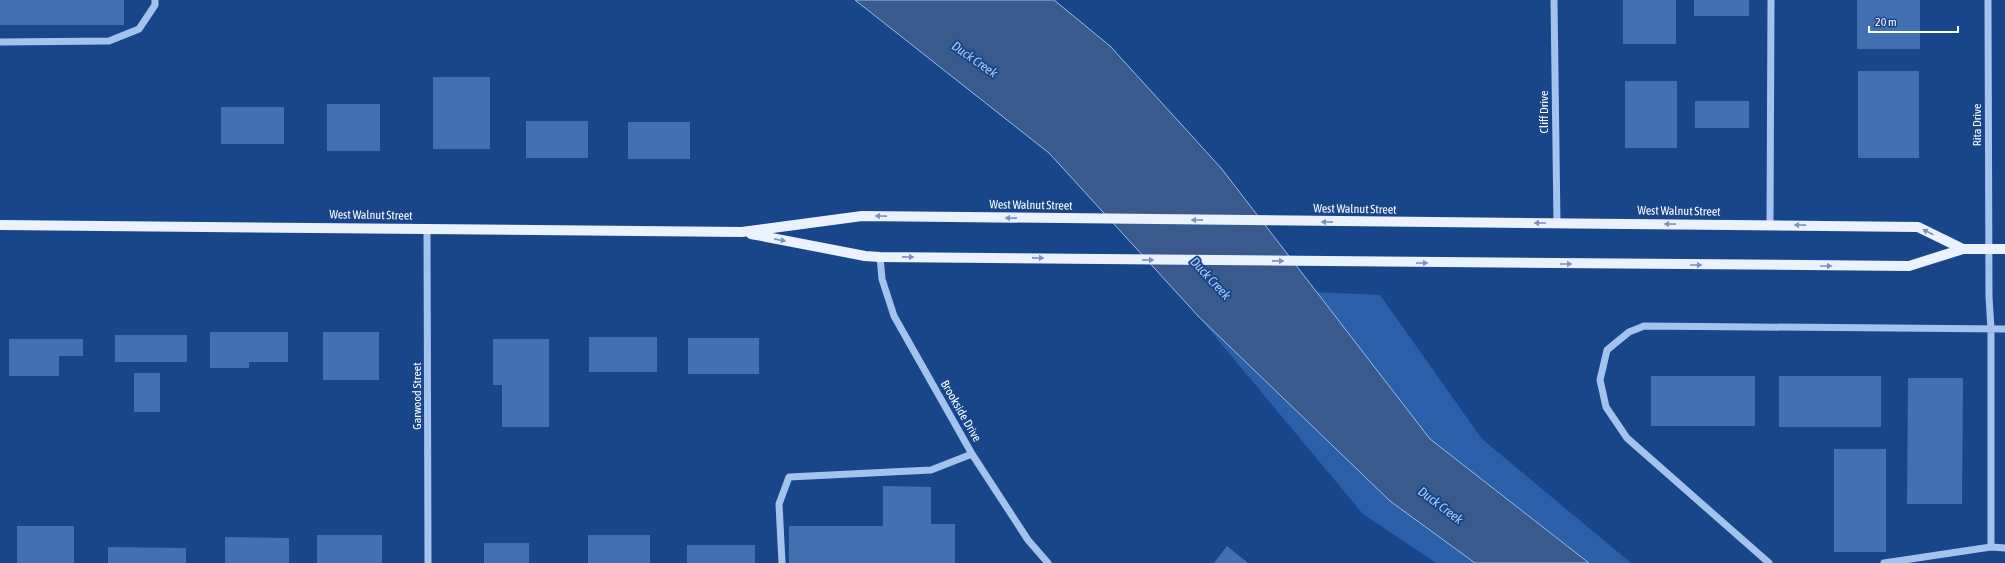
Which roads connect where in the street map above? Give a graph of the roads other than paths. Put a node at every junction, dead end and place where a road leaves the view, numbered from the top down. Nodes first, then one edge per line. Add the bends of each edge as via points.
1 (155, 0) edge
2 (1554, 0) edge
3 (1771, 0) edge
4 (1988, 0) edge
5 (0, 42) edge
6 (1557, 223) junction
7 (0, 225) edge
8 (1770, 225) junction
9 (427, 229) junction
10 (742, 232) junction
11 (1963, 249) junction
12 (1989, 249) junction
13 (2005, 249) edge
14 (880, 257) junction
15 (1991, 329) junction
16 (2005, 329) edge
17 (972, 454) junction
18 (1991, 547) junction
19 (2005, 548) edge
20 (428, 563) edge
21 (782, 563) edge
22 (1048, 563) edge
23 (1769, 563) edge
24 (1884, 563) edge

1 - 5 street via 155,5 139,29 109,41
2 - 6 street, Cliff Drive
3 - 8 street
4 - 12 street, Rita Drive
8 -> 6 main road, West Walnut Street
6 -> 10 main road, West Walnut Street via 862,216
7 - 9 main road, West Walnut Street
11 -> 8 main road, West Walnut Street via 1918,227
9 - 10 main road, West Walnut Street
9 - 20 street, Garwood Street
10 -> 14 main road, West Walnut Street
11 - 12 main road, West Walnut Street
14 -> 11 main road, West Walnut Street via 1909,266
12 - 13 main road, West Walnut Street
12 - 15 street, Rita Drive
14 - 17 street, Brookside Drive via 882,279 894,316
15 - 16 street
15 - 18 street, Rita Drive
15 - 23 street via 1644,326 1629,332 1607,350 1600,380 1606,407 1627,438
17 - 21 street via 931,470 788,477 779,504
17 - 22 street, Brookside Drive via 1028,540
18 - 19 street
18 - 24 street

